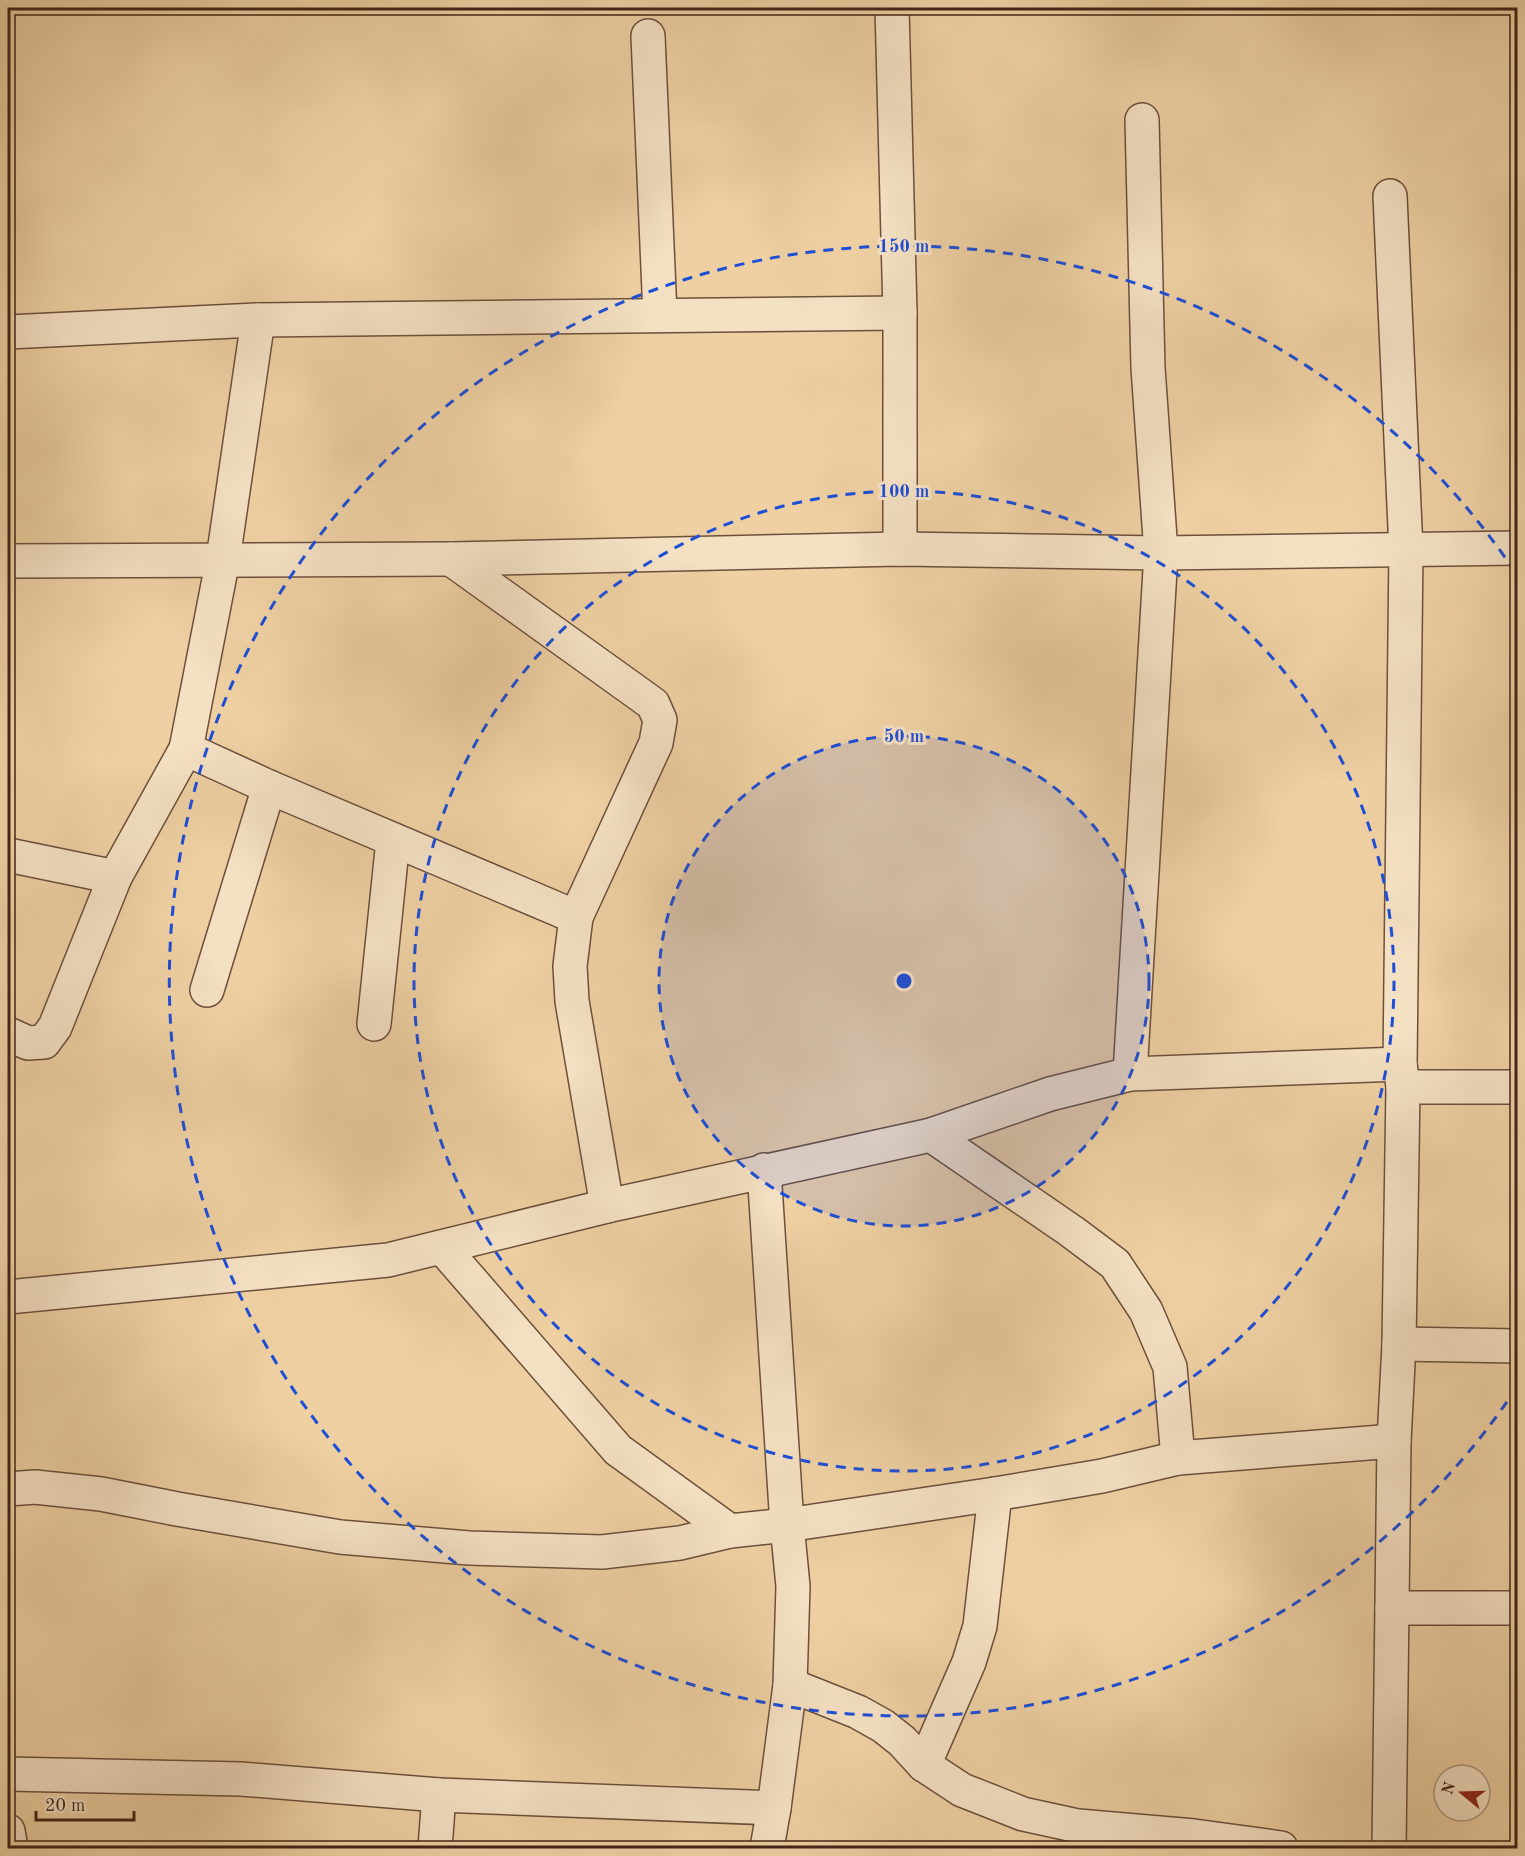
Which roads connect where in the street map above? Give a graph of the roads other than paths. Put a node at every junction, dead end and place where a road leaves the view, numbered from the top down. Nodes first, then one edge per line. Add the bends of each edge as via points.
1 (892, 8) edge
2 (648, 36) dead end
3 (1142, 120) dead end
4 (1390, 196) dead end
5 (900, 313) junction
6 (660, 315) junction
7 (258, 320) junction
8 (8, 332) edge
9 (1515, 539) edge
10 (900, 549) junction
11 (1406, 550) junction
12 (1161, 553) junction
13 (223, 559) junction
14 (451, 559) junction
15 (8, 561) edge
16 (186, 749) junction
17 (269, 787) junction
18 (393, 840) junction
19 (8, 855) edge
20 (115, 877) junction
21 (576, 917) junction
22 (207, 990) dead end
23 (374, 1024) dead end
24 (8, 1034) edge
25 (1130, 1074) junction
26 (1402, 1076) junction
27 (1518, 1087) edge
28 (931, 1135) junction
29 (764, 1170) junction
30 (607, 1206) junction
31 (442, 1248) junction
32 (8, 1297) edge
33 (1399, 1344) junction
34 (1518, 1346) edge
35 (1394, 1441) junction
36 (1178, 1458) junction
37 (8, 1490) edge
38 (994, 1494) junction
39 (787, 1525) junction
40 (730, 1531) junction
41 (1392, 1608) junction
42 (1518, 1608) edge
43 (790, 1685) junction
44 (924, 1765) junction
45 (8, 1774) edge
46 (439, 1795) junction
47 (774, 1808) junction
48 (8, 1831) edge
49 (11, 1848) edge
50 (435, 1848) edge
51 (767, 1848) edge
52 (1281, 1848) edge
53 (1389, 1848) edge

1 - 5 street
2 - 6 street
3 - 12 street via 1148,368
4 - 11 street
5 - 6 street
5 - 10 street
6 - 7 street
7 - 8 street
7 - 13 street
9 - 11 street
10 - 12 street
10 - 14 street
11 - 12 street
11 - 26 street
12 - 25 street
13 - 14 street
13 - 15 street
13 - 16 street
14 - 21 street via 653,705 660,720 656,743
16 - 17 street
16 - 20 street
17 - 18 street
17 - 22 street
18 - 21 street
18 - 23 street
19 - 20 street
20 - 24 street via 56,1027 44,1042 28,1043
21 - 30 street via 570,966 572,1001
25 - 26 street
25 - 28 street via 1050,1094
26 - 27 street
26 - 33 street
28 - 29 street
28 - 36 street via 1115,1264 1146,1311 1170,1367
29 - 30 street
29 - 39 street
30 - 31 street
31 - 32 street via 388,1260
31 - 40 street via 618,1450
33 - 34 street
33 - 35 street
35 - 36 street
35 - 41 street
36 - 38 street via 1102,1476
37 - 40 street via 35,1487 101,1494 340,1537 469,1548 603,1552 680,1543
38 - 39 street
38 - 44 street via 980,1626 969,1662
39 - 40 street
39 - 43 street via 793,1586
41 - 42 street
41 - 53 street
43 - 44 street via 883,1726
43 - 47 street
44 - 52 street via 962,1790 1034,1816 1077,1826
45 - 46 street via 241,1779
46 - 47 street
46 - 50 street
47 - 51 street
48 - 49 street

